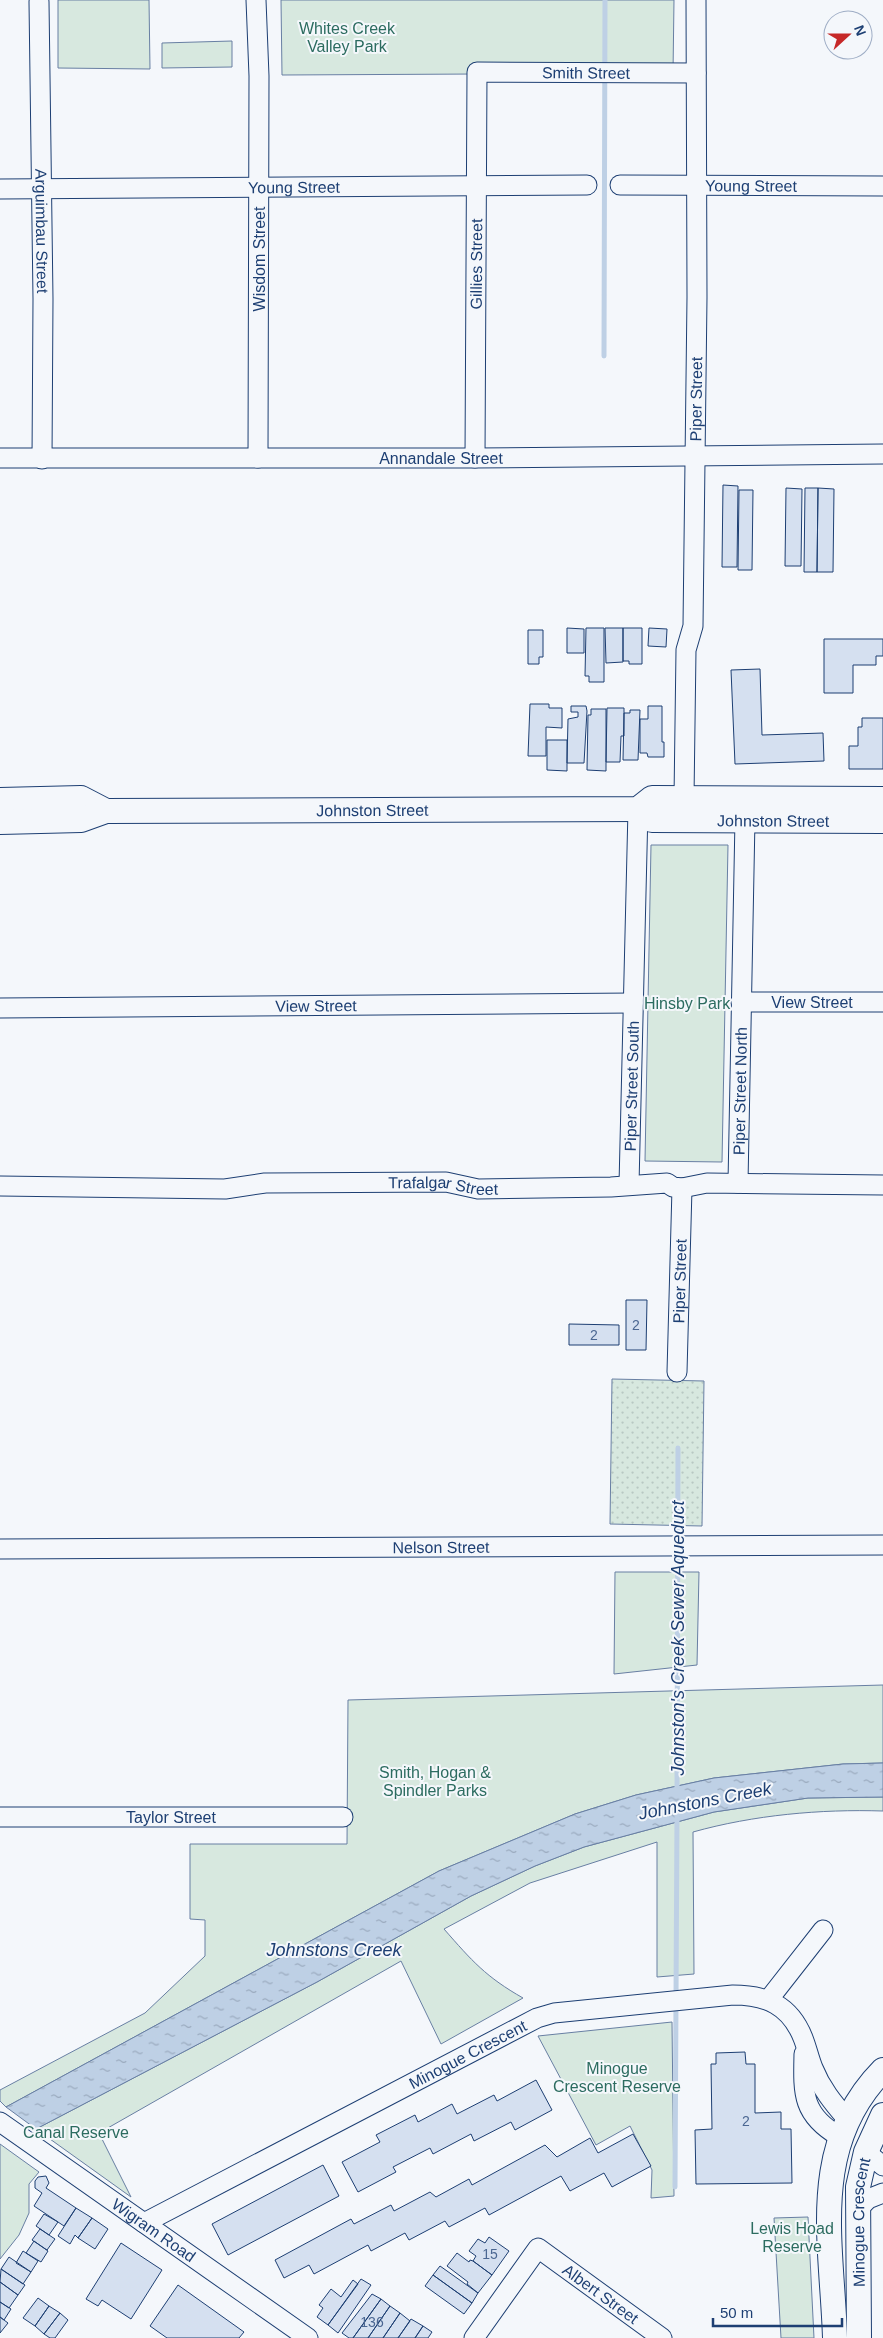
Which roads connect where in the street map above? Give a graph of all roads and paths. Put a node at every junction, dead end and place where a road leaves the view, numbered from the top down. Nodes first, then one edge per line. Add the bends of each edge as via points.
1 (256, 0) edge
2 (696, 0) edge
3 (39, 2) dead end
4 (477, 72) joint
5 (696, 73) junction
6 (478, 185) junction
7 (587, 185) dead end
8 (620, 185) dead end
9 (696, 186) junction
10 (883, 186) edge
11 (40, 188) junction
12 (259, 188) junction
13 (0, 189) edge
14 (696, 454) junction
15 (883, 454) edge
16 (0, 458) edge
17 (258, 458) junction
18 (476, 458) junction
19 (42, 459) junction
20 (684, 798) junction
21 (883, 799) edge
22 (0, 800) edge
23 (638, 809) junction
24 (106, 811) junction
25 (745, 819) junction
26 (883, 821) edge
27 (0, 822) edge
28 (741, 1002) junction
29 (883, 1002) edge
30 (633, 1003) junction
31 (0, 1008) edge
32 (738, 1182) junction
33 (629, 1185) junction
34 (883, 1185) edge
35 (0, 1186) edge
36 (682, 1188) junction
37 (677, 1372) dead end
38 (883, 1544) edge
39 (0, 1549) edge
40 (0, 1817) edge
41 (343, 1817) dead end
42 (823, 1930) dead end
43 (769, 2000) junction
44 (883, 2070) edge
45 (883, 2115) edge
46 (0, 2122) edge
47 (844, 2128) junction
48 (876, 2151) edge
49 (883, 2193) edge
50 (857, 2210) junction
51 (144, 2223) junction
52 (308, 2338) edge
53 (474, 2338) edge
54 (662, 2338) edge
55 (835, 2338) edge
56 (858, 2338) edge

1 - 12 street, Wisdom Street
2 - 5 street, Piper Street
3 - 11 street, Arguimbau Street
4 - 5 street, Smith Street
4 - 6 street, Gillies Street
5 - 9 street, Piper Street
6 - 7 street, Young Street
6 - 12 street, Young Street
6 - 18 street, Gillies Street
8 - 9 street, Young Street
9 - 10 street, Young Street
9 - 14 street, Piper Street
11 - 12 street, Young Street
11 - 13 street, Young Street
11 - 19 street, Arguimbau Street
12 - 17 street, Wisdom Street
14 - 15 street, Annandale Street
14 - 18 street, Annandale Street
14 - 20 street, Piper Street via 693,626 686,650
16 - 19 street, Annandale Street
17 - 18 street, Annandale Street
17 - 19 street, Annandale Street
20 - 21 main road, Johnston Street
20 - 23 main road, Johnston Street via 652,798
22 - 24 main road, Johnston Street via 82,798
23 - 24 main road, Johnston Street
23 - 25 main road, Johnston Street via 652,820
23 - 30 street, Piper Street South
24 - 27 main road, Johnston Street via 81,820
25 - 26 main road, Johnston Street
25 - 28 street, Piper Street North
28 - 29 street, View Street
28 - 32 street, Piper Street North
30 - 31 street, View Street
30 - 33 street, Piper Street South
32 - 34 street, Trafalgar Street
32 - 36 street, Trafalgar Street via 702,1183
33 - 35 street, Trafalgar Street via 478,1189 446,1182 264,1183 225,1189
33 - 36 street, Trafalgar Street via 667,1183
36 - 37 street, Piper Street
38 - 39 street, Nelson Street
40 - 41 street, Taylor Street
42 - 43 street
43 - 47 street, Minogue Crescent via 788,2014 803,2038 804,2087 809,2106 820,2124
43 - 51 street, Minogue Crescent via 744,1995 726,1996 545,2014
44 - 47 main road via 865,2090
45 - 48 main road, Minogue Crescent
46 - 51 street, Wigram Road
47 - 48 main road
47 - 55 main road, Minogue Crescent via 831,2174 829,2205
48 - 50 main road, Minogue Crescent via 858,2187
49 - 50 street
50 - 56 main road, Minogue Crescent
51 - 52 street, Wigram Road
53 - 54 street, Albert Street via 538,2248

